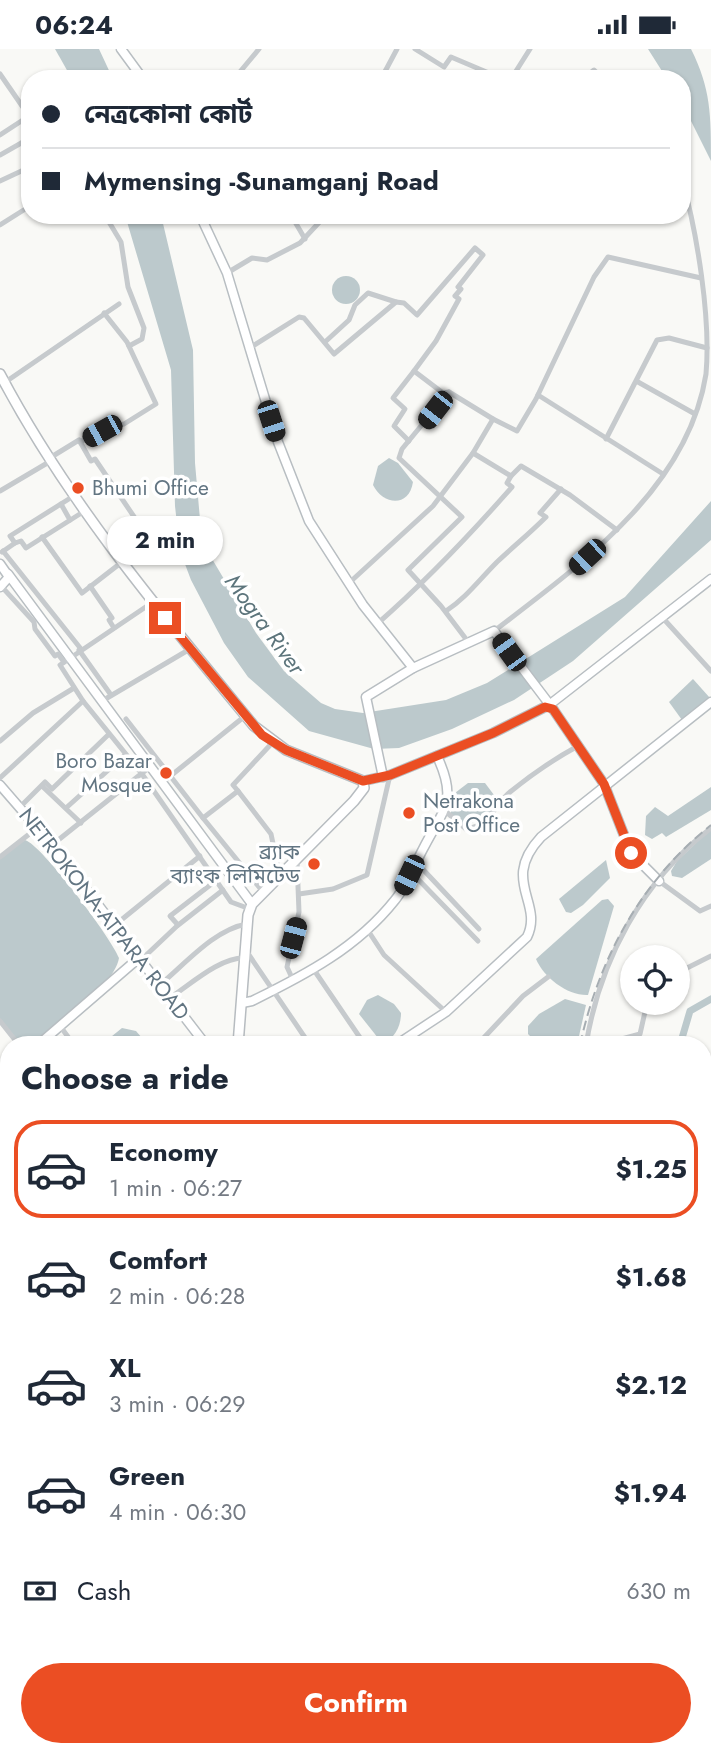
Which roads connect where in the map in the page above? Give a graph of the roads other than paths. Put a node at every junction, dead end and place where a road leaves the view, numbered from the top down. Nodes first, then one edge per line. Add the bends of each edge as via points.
1 (121, 49) edge
2 (259, 49) edge
3 (397, 49) edge
4 (415, 49) edge
5 (530, 49) edge
6 (137, 70) edge
7 (242, 70) edge
8 (386, 70) edge
9 (482, 70) edge
10 (517, 70) edge
11 (0, 74) edge
12 (21, 105) edge
13 (21, 122) edge
14 (0, 135) edge
15 (21, 143) edge
16 (0, 155) edge
17 (21, 171) edge
18 (0, 181) edge
19 (691, 211) edge
20 (21, 212) edge
21 (110, 224) edge
22 (204, 224) edge
23 (296, 224) edge
24 (318, 224) edge
25 (0, 225) edge
26 (305, 239) junction
27 (227, 273) junction
28 (701, 278) junction
29 (396, 302) junction
30 (119, 303) dead end
31 (104, 313) junction
32 (324, 342) junction
33 (129, 346) junction
34 (707, 348) junction
35 (248, 349) junction
36 (414, 371) junction
37 (2, 378) edge
38 (638, 383) junction
39 (449, 392) junction
40 (538, 394) junction
41 (695, 414) junction
42 (494, 419) junction
43 (606, 439) junction
44 (409, 441) junction
45 (80, 442) junction
46 (473, 453) junction
47 (48, 461) junction
48 (663, 474) junction
49 (511, 476) junction
50 (561, 489) junction
51 (0, 492) edge
52 (441, 496) junction
53 (72, 497) junction
54 (61, 503) junction
55 (83, 512) junction
56 (70, 520) junction
57 (617, 530) junction
58 (42, 537) junction
59 (15, 543) junction
60 (1, 552) edge
61 (116, 552) junction
62 (124, 562) junction
63 (0, 564) edge
64 (9, 574) junction
65 (711, 579) edge
66 (349, 583) junction
67 (90, 586) junction
68 (422, 586) junction
69 (1, 587) edge
70 (153, 602) junction
71 (446, 611) junction
72 (661, 616) junction
73 (377, 624) junction
74 (114, 628) junction
75 (495, 631) junction
76 (470, 643) junction
77 (80, 649) junction
78 (190, 649) junction
79 (67, 659) junction
80 (413, 669) junction
81 (711, 671) edge
82 (74, 688) junction
83 (111, 695) junction
84 (83, 701) junction
85 (102, 701) junction
86 (711, 702) edge
87 (548, 703) junction
88 (245, 716) junction
89 (126, 719) dead end
90 (108, 734) junction
91 (0, 741) edge
92 (273, 742) junction
93 (578, 746) junction
94 (125, 755) junction
95 (437, 756) junction
96 (151, 766) junction
97 (142, 774) junction
98 (171, 775) junction
99 (386, 776) junction
100 (363, 781) junction
101 (163, 782) junction
102 (1, 783) edge
103 (604, 784) junction
104 (42, 786) junction
105 (238, 791) junction
106 (20, 807) junction
107 (66, 809) junction
108 (443, 809) junction
109 (203, 818) junction
110 (81, 823) junction
111 (37, 828) junction
112 (711, 828) edge
113 (52, 845) junction
114 (200, 856) junction
115 (0, 857) edge
116 (297, 861) junction
117 (416, 862) junction
118 (411, 871) junction
119 (281, 877) junction
120 (218, 879) junction
121 (659, 881) junction
122 (223, 890) junction
123 (264, 893) junction
124 (299, 894) junction
125 (711, 906) edge
126 (251, 907) junction
127 (247, 924) junction
128 (115, 925) junction
129 (178, 925) junction
130 (367, 929) junction
131 (479, 929) dead end
132 (478, 941) dead end
133 (246, 945) junction
134 (711, 956) edge
135 (141, 958) junction
136 (245, 958) junction
137 (690, 966) edge
138 (314, 970) junction
139 (548, 977) dead end
140 (293, 981) junction
141 (161, 984) junction
142 (274, 990) junction
143 (171, 997) junction
144 (242, 1003) junction
145 (446, 1012) junction
146 (644, 1015) edge
147 (0, 1021) edge
148 (60, 1026) junction
149 (12, 1036) edge
150 (48, 1036) edge
151 (67, 1036) edge
152 (199, 1036) edge
153 (239, 1036) edge
154 (304, 1036) edge
155 (359, 1036) edge
156 (410, 1036) edge
157 (485, 1036) edge
158 (587, 1036) edge
159 (633, 1036) edge

1 - 6 street
2 - 7 street
3 - 8 street
4 - 9 street via 444,67 451,57
5 - 10 street
11 - 12 street
13 - 14 street
15 - 16 street
17 - 18 street
19 - 28 street
20 - 25 street
21 - 33 street via 121,242 128,286 144,328 142,339
22 - 27 street
23 - 26 street
24 - 26 street
26 - 27 street via 267,260 252,258
27 - 35 street
28 - 34 street
28 - 40 street via 608,257
29 - 32 street via 334,354
29 - 32 street via 368,293 355,305 349,320
29 - 36 street via 417,315 475,248 483,255 458,287 459,299
30 - 31 street
31 - 33 street
31 - 37 street
32 - 35 street via 299,317
33 - 45 street via 156,404 120,426 108,427
34 - 38 street via 669,338 657,341
34 - 41 street via 706,374
35 - 66 street via 309,521
36 - 39 street via 443,393
36 - 44 street via 393,398 405,409 394,426
37 - 47 main road
38 - 41 street
38 - 43 street
39 - 42 street
39 - 44 street
40 - 42 street via 517,431
40 - 43 street
41 - 48 street
42 - 46 street
43 - 48 street
44 - 52 street via 399,458
45 - 47 street
45 - 61 street via 143,530
46 - 49 street
46 - 52 street
47 - 51 street
47 - 53 main road
48 - 57 street
49 - 50 street via 521,466
49 - 68 street via 507,483 512,487
50 - 57 street
50 - 71 street via 540,513 545,517 534,530 477,582 468,596
52 - 66 street
52 - 68 street via 462,517 408,571
53 - 54 street
53 - 55 main road
54 - 56 street
54 - 59 street via 10,536
55 - 56 street
55 - 61 main road
56 - 58 street
57 - 75 street
58 - 59 street via 26,548 21,541
58 - 67 street via 82,593
59 - 60 street
60 - 77 street
61 - 62 main road
62 - 67 street
62 - 70 main road
63 - 64 street
64 - 69 street
64 - 79 street
65 - 72 street
66 - 73 street
67 - 74 street
68 - 71 street
68 - 73 street
69 - 79 street via 34,622 55,656
70 - 74 street
70 - 78 main road
71 - 76 street
72 - 81 street
72 - 87 street
73 - 80 street
74 - 77 street
75 - 76 street
75 - 87 street
76 - 80 street
77 - 79 street
77 - 83 street
78 - 83 street
78 - 88 main road
79 - 82 street via 60,665
79 - 85 street
80 - 99 street via 367,694
82 - 84 street
82 - 91 street via 33,713
83 - 85 street
84 - 90 street
84 - 102 street
85 - 96 street
86 - 103 street
87 - 93 street
87 - 95 street
88 - 92 main road
88 - 98 street
89 - 98 street
90 - 94 street
90 - 104 street via 52,789 45,782
92 - 100 main road
92 - 105 street via 233,785
93 - 103 street
93 - 108 street via 510,792 499,809 474,828 466,829
94 - 97 street
94 - 107 street
95 - 99 street
95 - 108 street via 449,787
96 - 97 street
96 - 101 street
97 - 110 street
97 - 114 street
98 - 101 street
98 - 109 street
99 - 100 street
99 - 124 street via 367,875 333,889
100 - 116 main road via 363,791
101 - 126 street
102 - 106 street, NETROKONA-ATPARA ROAD
103 - 121 street via 631,853
103 - 145 street via 529,851 521,868 530,932 512,954
104 - 106 street
104 - 107 street
105 - 109 street
105 - 119 street via 271,834
106 - 111 street, NETROKONA-ATPARA ROAD
107 - 110 street
108 - 117 street
109 - 123 street
110 - 113 street
111 - 113 street, NETROKONA-ATPARA ROAD
111 - 115 street
112 - 121 street
113 - 128 street, NETROKONA-ATPARA ROAD
114 - 120 street
114 - 128 street
116 - 119 main road
116 - 124 street
117 - 118 street
117 - 131 street
118 - 130 street via 395,900
118 - 132 street
119 - 123 main road
120 - 122 street
120 - 129 street via 170,916
121 - 125 street via 699,911
121 - 158 street via 610,955
122 - 126 street via 231,902
122 - 129 street
123 - 126 main road
124 - 140 street via 287,967
126 - 127 main road
127 - 133 main road
127 - 141 street via 203,949
128 - 135 street, NETROKONA-ATPARA ROAD
129 - 135 street
130 - 138 street
130 - 145 street via 384,955
133 - 136 main road
133 - 142 street via 257,970
134 - 137 street
135 - 141 street, NETROKONA-ATPARA ROAD
135 - 148 street
136 - 143 street via 222,964
136 - 144 main road
138 - 140 street
138 - 155 street
139 - 157 street
140 - 142 street
141 - 143 street, NETROKONA-ATPARA ROAD
142 - 144 street
142 - 154 street
143 - 152 street, NETROKONA-ATPARA ROAD
144 - 153 main road
145 - 156 street
146 - 159 street via 640,1034
147 - 149 street
148 - 150 street
148 - 151 street

